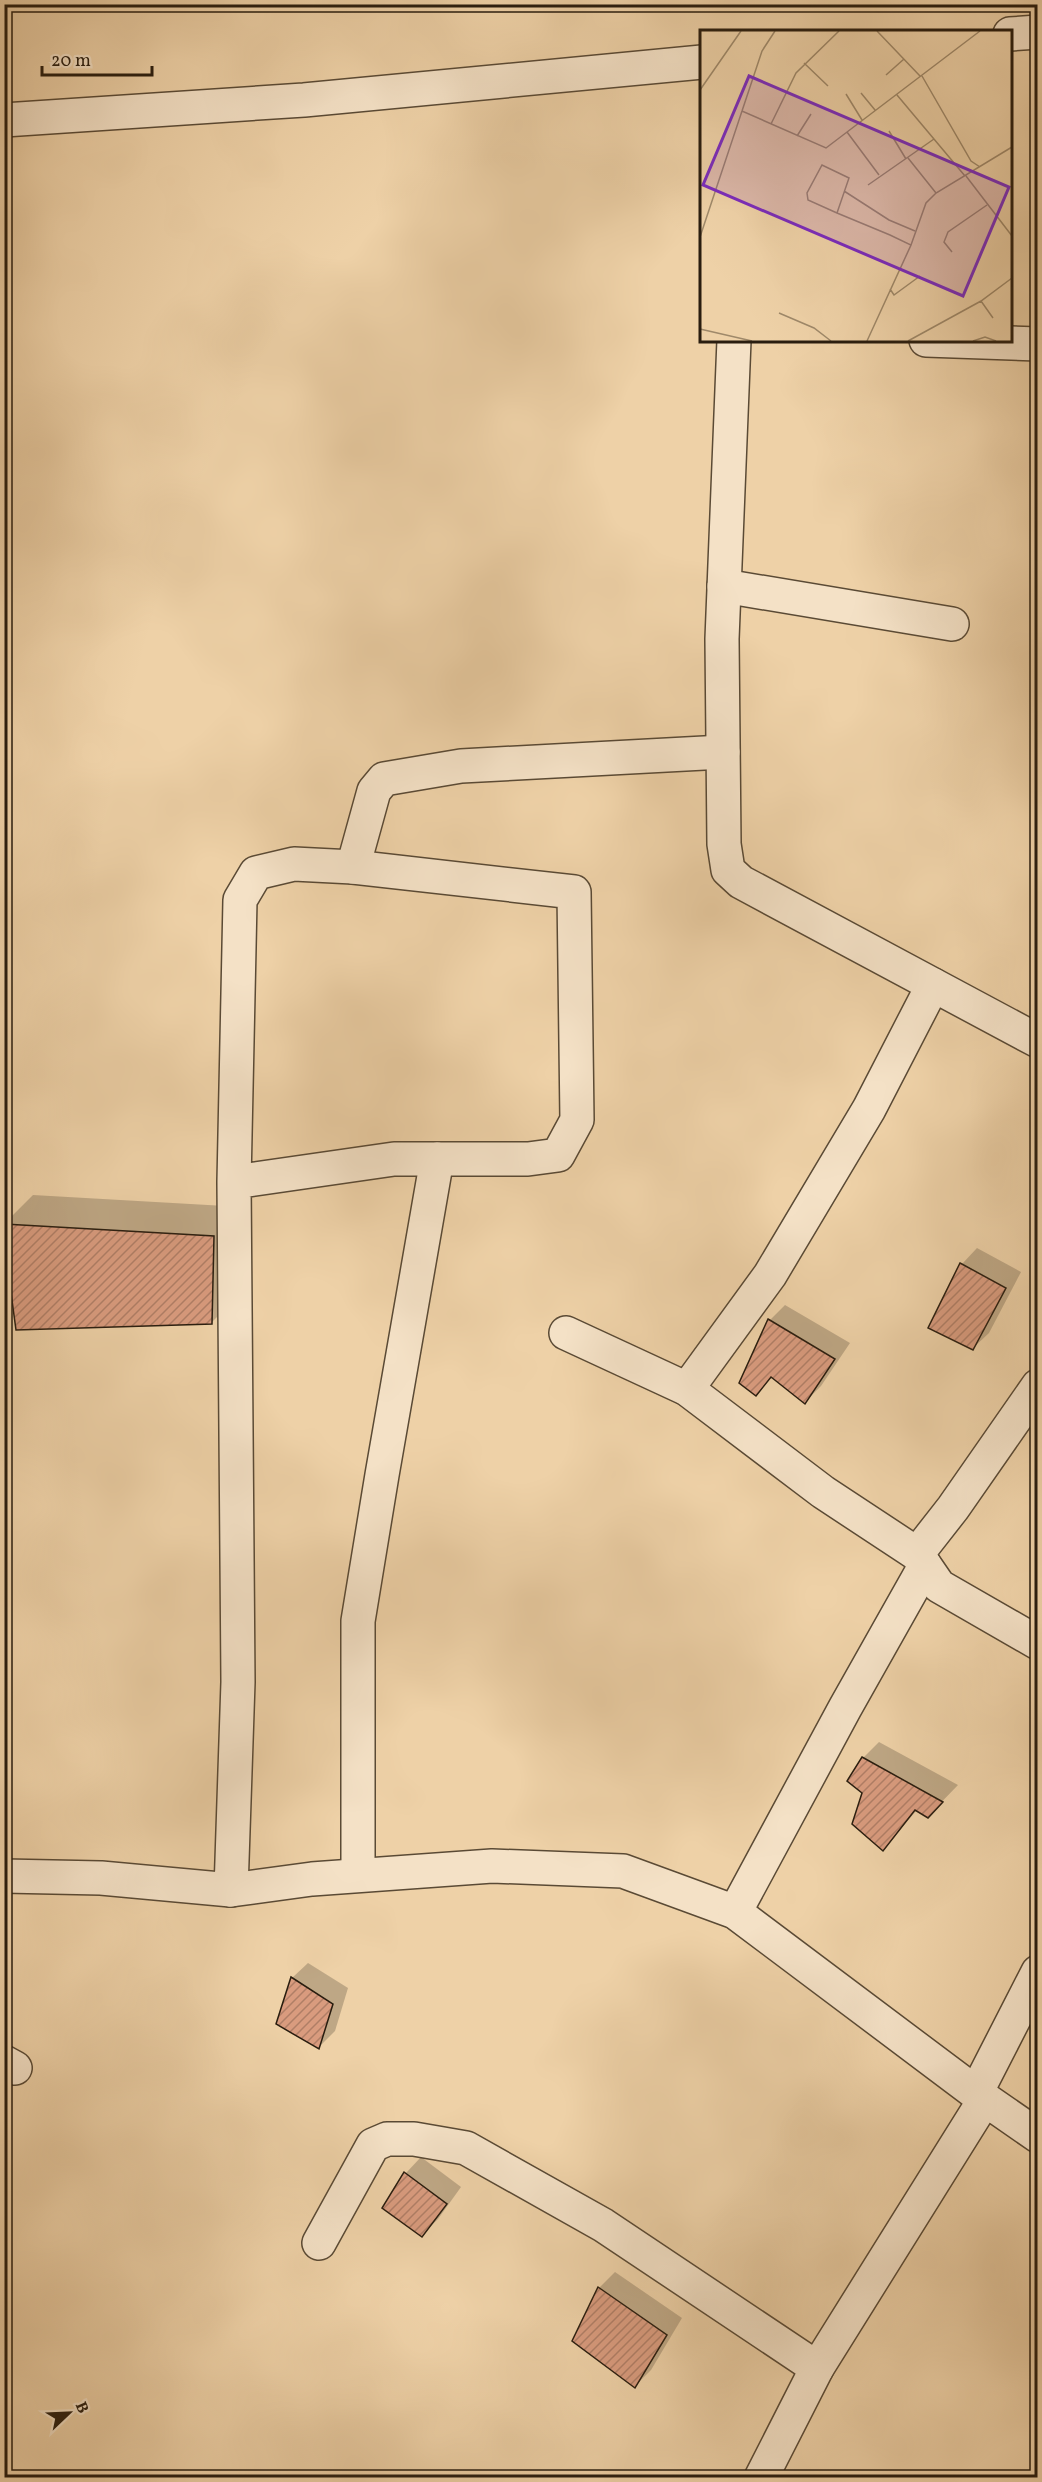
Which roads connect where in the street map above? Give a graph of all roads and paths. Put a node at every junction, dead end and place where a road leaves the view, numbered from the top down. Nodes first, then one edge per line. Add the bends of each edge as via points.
1 (1038, 32) edge
2 (1012, 34) edge
3 (700, 62) edge
4 (4, 120) edge
5 (734, 342) edge
6 (982, 342) edge
7 (1038, 344) edge
8 (724, 586) junction
9 (952, 624) dead end
10 (723, 752) junction
11 (353, 867) junction
12 (933, 984) junction
13 (1038, 1041) edge
14 (437, 1160) junction
15 (234, 1182) junction
16 (566, 1334) dead end
17 (1038, 1386) edge
18 (687, 1389) junction
19 (921, 1560) junction
20 (1038, 1643) edge
21 (358, 1875) junction
22 (4, 1876) edge
23 (231, 1890) junction
24 (735, 1911) junction
25 (1038, 1972) edge
26 (981, 2096) junction
27 (1038, 2136) edge
28 (319, 2243) dead end
29 (817, 2368) junction
30 (761, 2478) edge

1 - 2 street
3 - 4 street via 304,100
5 - 8 street
6 - 7 street
8 - 9 street
8 - 10 street
10 - 11 street via 461,766 384,779 374,791
10 - 12 street via 728,870 741,882
11 - 14 street via 574,892 577,1120 558,1155
11 - 15 street via 294,864 256,873 240,900
12 - 13 street
12 - 18 street via 869,1109 770,1275
14 - 15 street via 394,1159
14 - 21 street via 358,1621
15 - 23 street via 238,1682
16 - 18 street
17 - 19 street
18 - 19 street
19 - 20 street via 939,1586
19 - 24 street
21 - 23 street
21 - 24 street via 492,1866 623,1871
22 - 23 street via 101,1878
24 - 26 street
25 - 26 street
26 - 27 street
26 - 29 street
28 - 29 street via 373,2145 387,2139 414,2139 466,2148 603,2225
29 - 30 street

